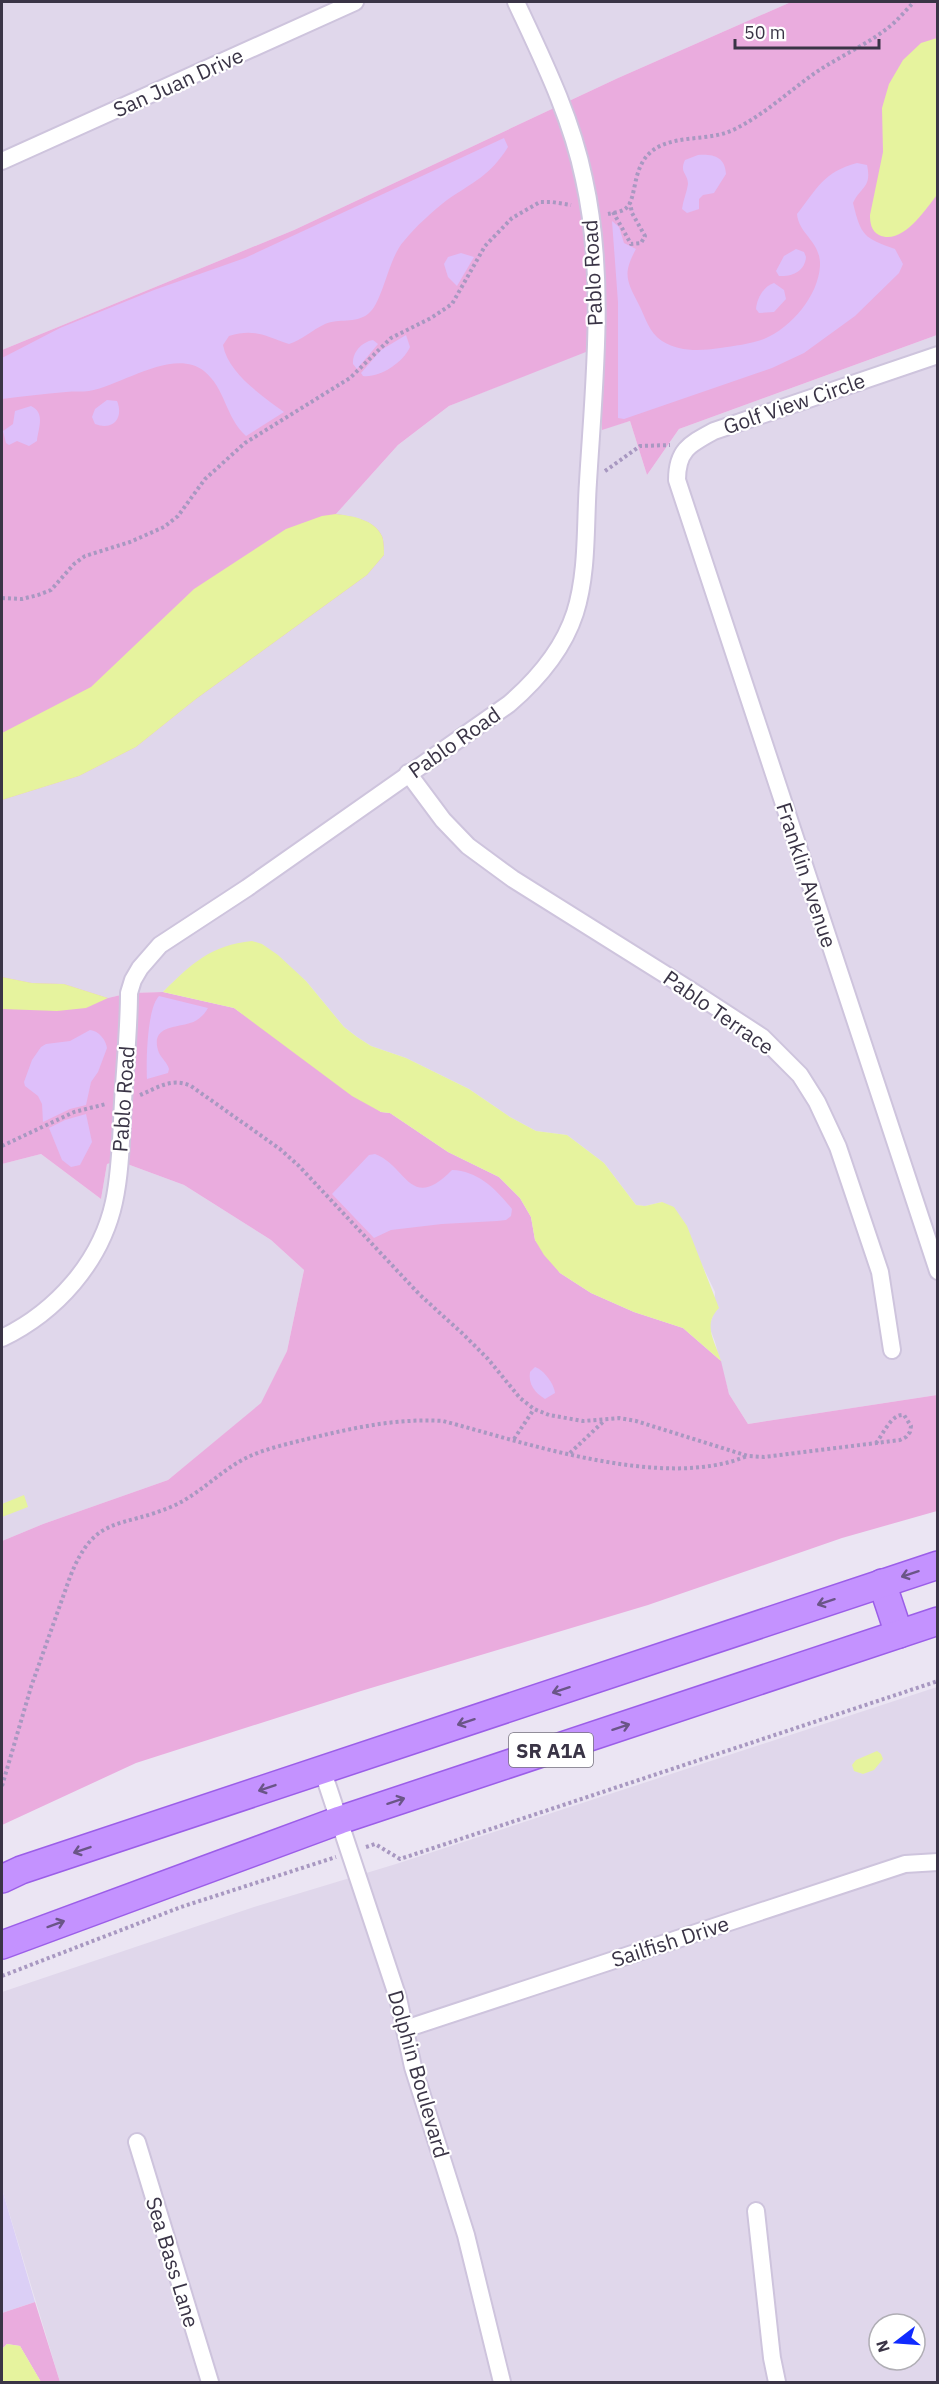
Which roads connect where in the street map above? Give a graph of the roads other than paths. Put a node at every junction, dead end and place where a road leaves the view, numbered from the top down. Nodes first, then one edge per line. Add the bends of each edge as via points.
1 (355, 2) edge
2 (516, 2) edge
3 (2, 161) edge
4 (938, 355) edge
5 (677, 480) joint
6 (408, 773) junction
7 (938, 1271) edge
8 (2, 1338) edge
9 (892, 1350) dead end
10 (938, 1565) edge
11 (882, 1583) junction
12 (938, 1621) edge
13 (899, 1634) junction
14 (322, 1769) junction
15 (340, 1820) junction
16 (938, 1862) edge
17 (2, 1879) edge
18 (2, 1945) edge
19 (405, 2029) junction
20 (137, 2142) dead end
21 (756, 2211) dead end
22 (210, 2382) edge
23 (502, 2382) edge
24 (777, 2382) edge

1 - 3 street, San Juan Drive
2 - 6 street, Pablo Road via 568,116 589,210 596,286 596,347 581,588 564,638 548,665 523,692
4 - 5 street, Golf View Circle via 714,431 683,451 677,465
5 - 7 street, Franklin Avenue
6 - 8 street, Pablo Road via 248,888 160,945 140,968 129,993 114,1201 108,1224 93,1256 54,1303
6 - 9 street, Pablo Terrace via 468,846 513,879 762,1037 800,1075 838,1147 880,1272
10 -> 11 main road, SR A1A
11 - 13 main road
11 -> 14 main road, SR A1A
12 - 13 main road, SR A1A
15 -> 13 main road, SR A1A
14 - 15 street, Dolphin Boulevard
14 -> 17 main road, SR A1A
18 -> 15 main road, SR A1A
15 - 19 street, Dolphin Boulevard
16 - 19 street, Sailfish Drive via 905,1864
19 - 23 street, Dolphin Boulevard via 413,2067 466,2235
20 - 22 street, Sea Bass Lane
21 - 24 street

